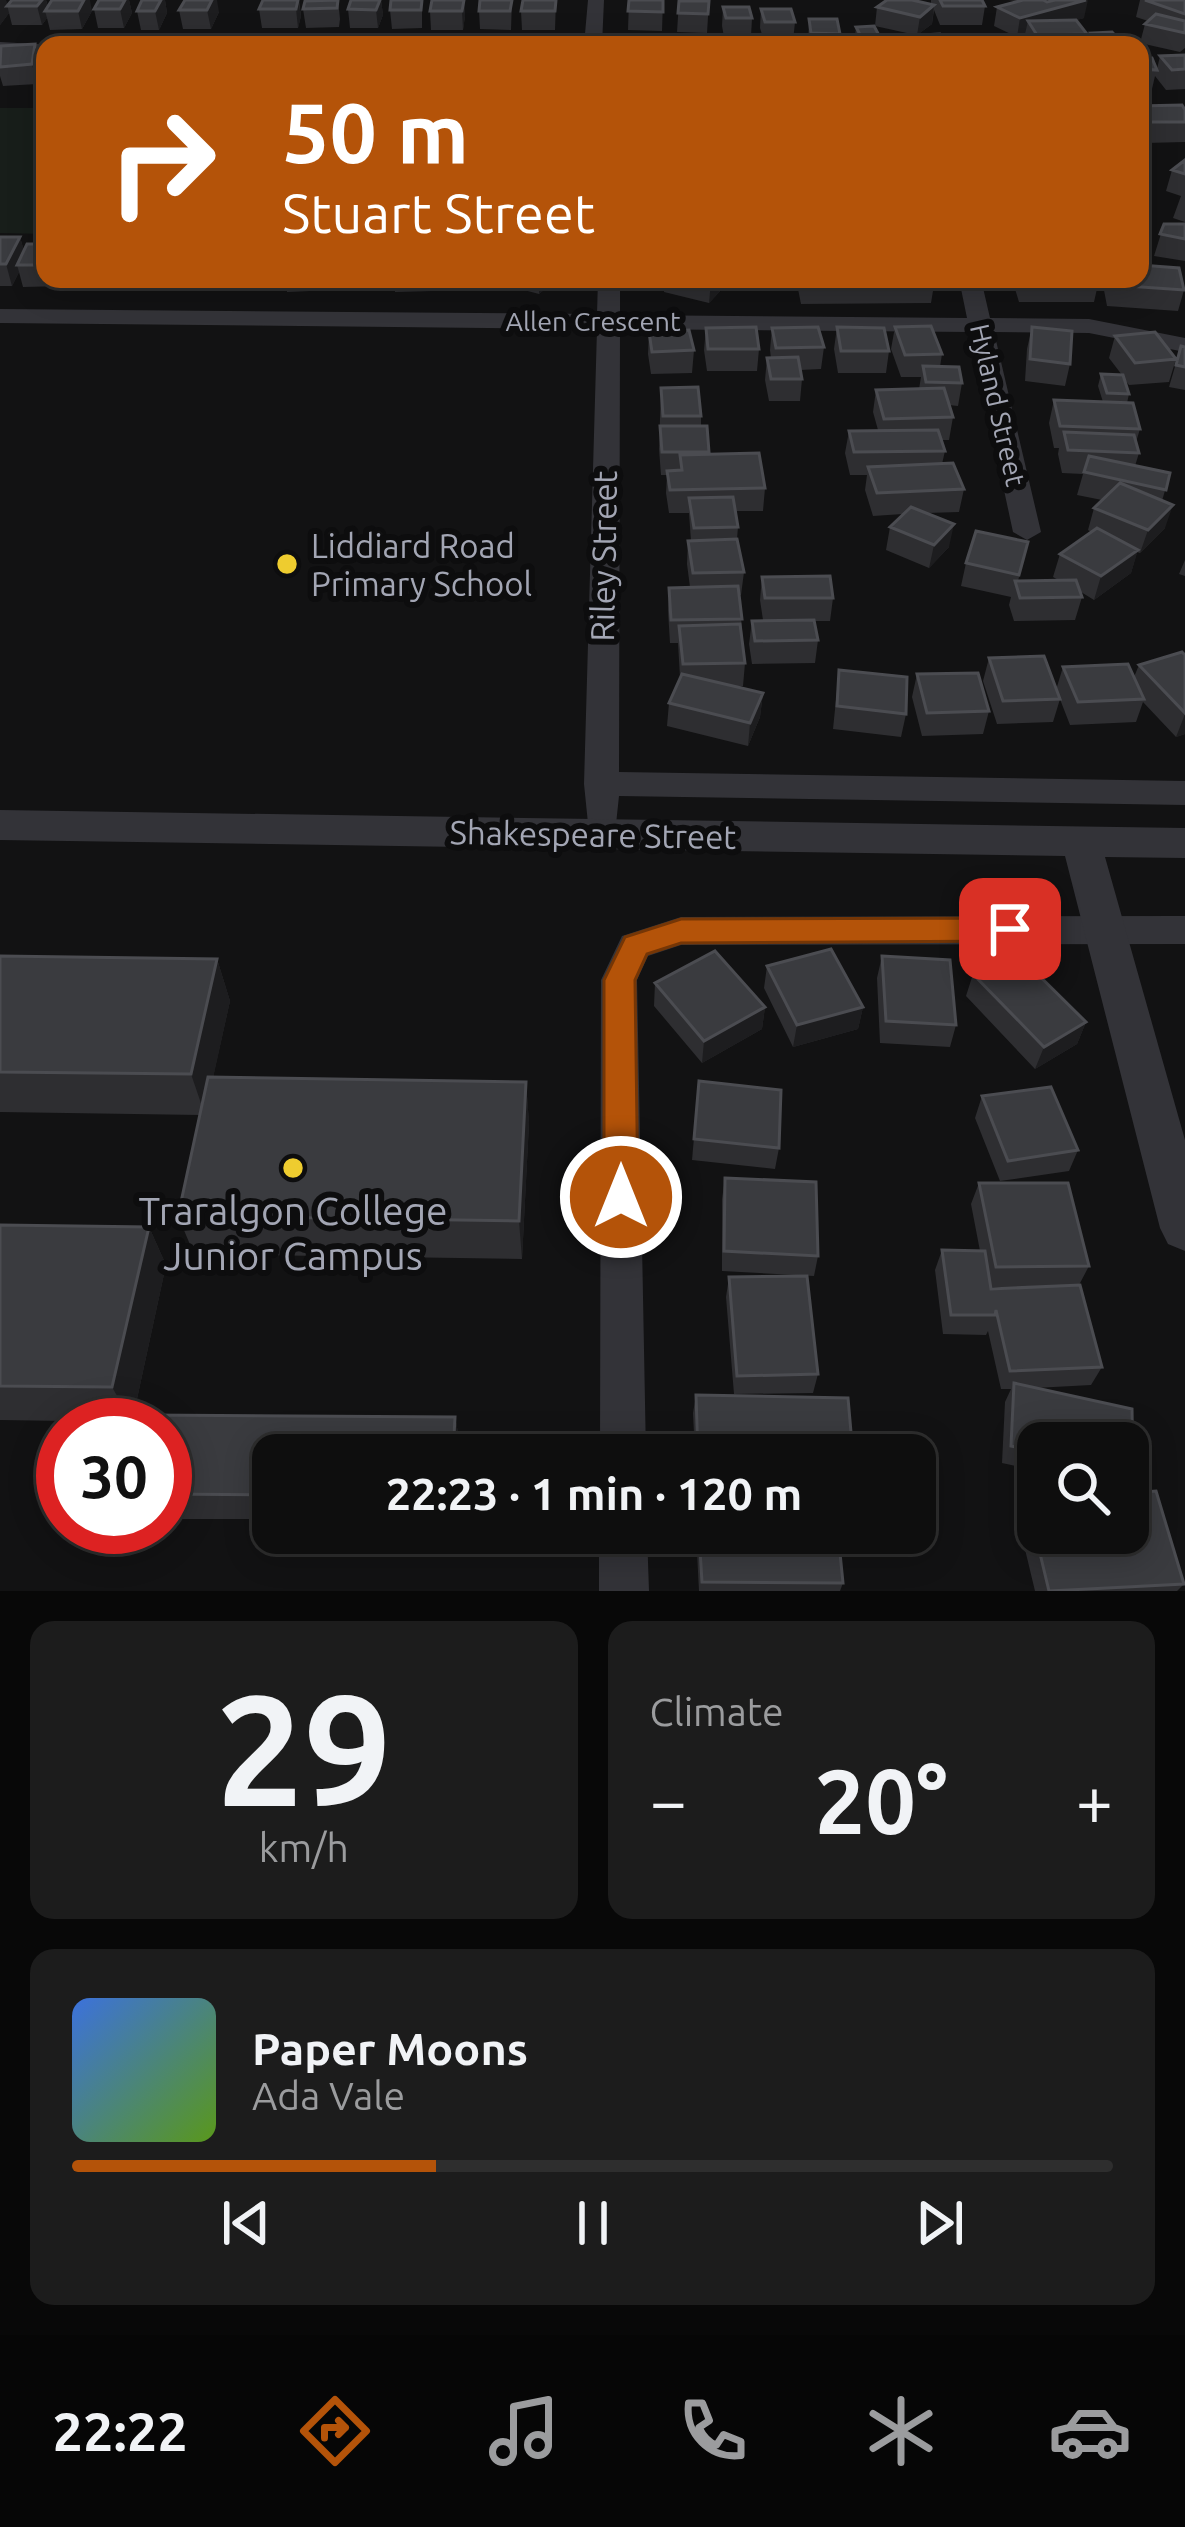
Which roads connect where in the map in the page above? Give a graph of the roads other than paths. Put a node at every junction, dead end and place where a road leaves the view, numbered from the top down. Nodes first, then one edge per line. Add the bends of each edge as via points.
1 (596, 0) edge
2 (594, 36) edge
3 (36, 47) edge
4 (2, 49) edge
5 (609, 288) edge
6 (972, 288) edge
7 (0, 316) edge
8 (607, 321) junction
9 (980, 324) junction
10 (1185, 345) edge
11 (1027, 532) dead end
12 (600, 784) junction
13 (1185, 793) edge
14 (0, 825) edge
15 (602, 834) junction
16 (1081, 842) junction
17 (1185, 843) edge
18 (1104, 929) junction
19 (1185, 930) edge
20 (1185, 1228) edge
21 (623, 1434) edge
22 (623, 1554) edge
23 (624, 1591) edge

1 - 2 street
3 - 4 street
5 - 8 street, Riley Street
6 - 9 street, Hyland Street
7 - 8 street, Allen Crescent
8 - 9 street, Allen Crescent
8 - 12 street, Riley Street
9 - 10 street, Allen Crescent via 1089,326
9 - 11 street, Hyland Street
12 - 13 street, Shakespeare Street
12 - 15 street, Riley Street
14 - 15 street, Shakespeare Street
15 - 16 street, Shakespeare Street
16 - 17 street, Shakespeare Street
16 - 18 street
18 - 19 street
18 - 20 street
18 - 21 street via 681,931 635,946 620,980
22 - 23 street

